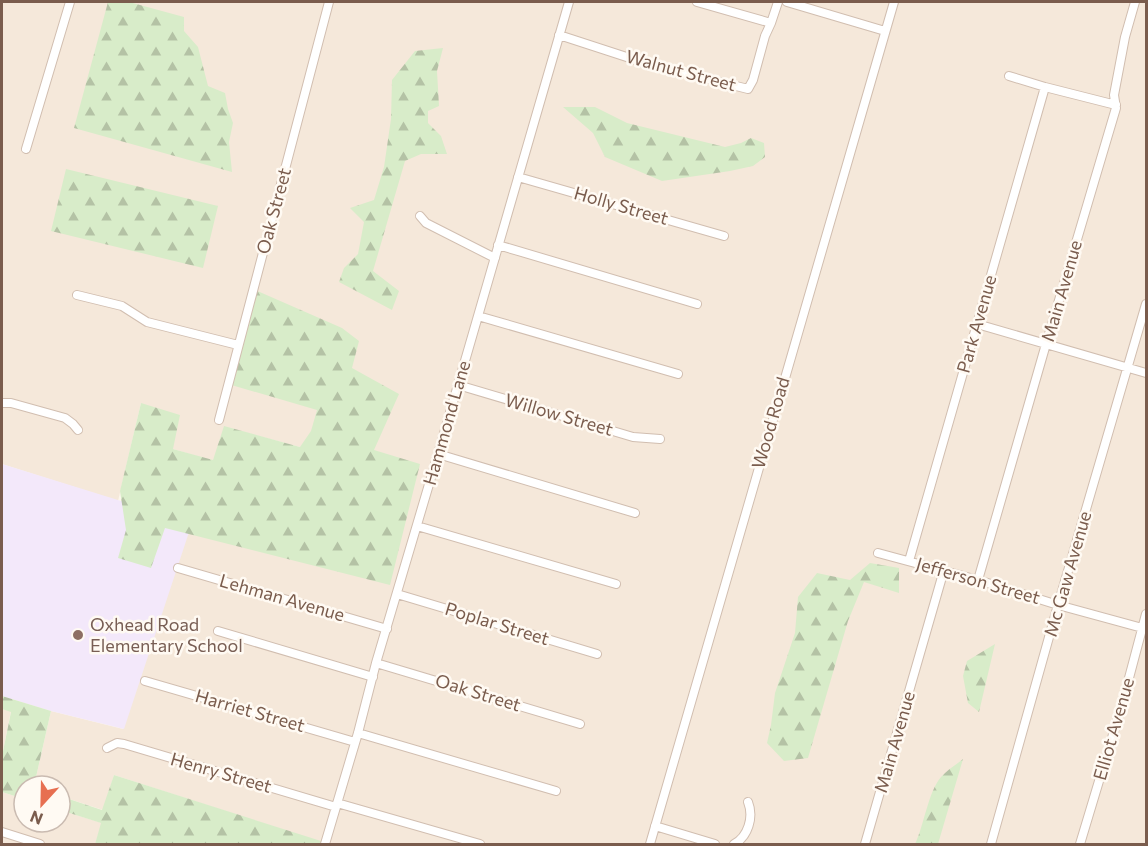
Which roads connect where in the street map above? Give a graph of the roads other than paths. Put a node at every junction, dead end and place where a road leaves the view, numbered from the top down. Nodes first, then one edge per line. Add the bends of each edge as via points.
1 (70, 2) edge
2 (329, 2) edge
3 (569, 2) edge
4 (697, 2) edge
5 (778, 2) edge
6 (787, 2) edge
7 (894, 2) edge
8 (1135, 2) edge
9 (771, 23) junction
10 (885, 31) junction
11 (559, 35) junction
12 (1009, 76) dead end
13 (1045, 87) junction
14 (1116, 105) junction
15 (26, 149) dead end
16 (518, 177) junction
17 (420, 216) dead end
18 (724, 236) dead end
19 (498, 245) junction
20 (495, 258) junction
21 (77, 295) dead end
22 (697, 304) dead end
23 (1146, 304) edge
24 (478, 316) junction
25 (977, 324) junction
26 (1046, 344) junction
27 (238, 345) junction
28 (1128, 367) junction
29 (1146, 373) edge
30 (678, 374) dead end
31 (458, 385) junction
32 (2, 402) edge
33 (219, 420) dead end
34 (78, 430) dead end
35 (660, 439) dead end
36 (438, 454) junction
37 (635, 513) dead end
38 (417, 526) junction
39 (878, 553) dead end
40 (909, 561) junction
41 (178, 568) dead end
42 (944, 570) junction
43 (978, 580) junction
44 (616, 584) dead end
45 (397, 594) junction
46 (1058, 604) junction
47 (1146, 614) edge
48 (1144, 628) edge
49 (387, 629) junction
50 (218, 631) dead end
51 (597, 654) dead end
52 (376, 663) junction
53 (373, 677) junction
54 (145, 681) dead end
55 (580, 724) dead end
56 (356, 737) junction
57 (107, 748) dead end
58 (556, 791) dead end
59 (748, 802) dead end
60 (337, 805) junction
61 (655, 826) junction
62 (2, 832) edge
63 (40, 844) edge
64 (325, 844) edge
65 (480, 844) edge
66 (650, 844) edge
67 (715, 844) edge
68 (734, 844) edge
69 (865, 844) edge
70 (991, 844) edge
71 (1080, 844) edge

1 - 15 street
2 - 27 street, Oak Street
3 - 11 street, Hammond Lane
4 - 9 street
5 - 9 street, Walnut Street
6 - 10 street
7 - 10 street, Wood Road
8 - 14 street, Main Avenue via 1114,95
9 - 11 street, Walnut Street via 748,89 645,63
10 - 61 street, Wood Road
11 - 16 street, Hammond Lane
12 - 13 street
13 - 14 street
13 - 25 street, Park Avenue
14 - 26 street, Main Avenue
16 - 18 street, Holly Street
16 - 19 street, Hammond Lane
17 - 20 street via 426,223
19 - 20 street, Hammond Lane
19 - 22 street
20 - 24 street, Hammond Lane
21 - 27 street via 122,306 147,322
23 - 28 street, Mc Gaw Avenue
24 - 30 street
24 - 31 street, Hammond Lane
25 - 26 street
25 - 40 street, Park Avenue
26 - 28 street
26 - 43 street, Main Avenue
27 - 33 street, Oak Street
28 - 29 street
28 - 46 street, Mc Gaw Avenue
31 - 35 street, Willow Street via 633,437
31 - 36 street, Hammond Lane
32 - 34 street via 65,418
36 - 37 street
36 - 38 street, Hammond Lane
38 - 44 street
38 - 45 street, Hammond Lane
39 - 40 street, Jefferson Street
40 - 42 street, Jefferson Street
41 - 49 street, Lehman Avenue
42 - 43 street, Jefferson Street
42 - 69 street, Main Avenue
43 - 46 street, Jefferson Street
45 - 49 street, Hammond Lane
45 - 51 street, Poplar Street
46 - 48 street, Jefferson Street
46 - 70 street, Mc Gaw Avenue
47 - 48 street, Elliot Avenue
48 - 71 street, Elliot Avenue
49 - 52 street, Hammond Lane
50 - 53 street
52 - 53 street, Hammond Lane
52 - 55 street, Oak Street
53 - 56 street, Hammond Lane
54 - 56 street, Harriet Street
56 - 58 street, Harriet Street
56 - 60 street, Hammond Lane
57 - 60 street, Henry Street via 124,744
59 - 68 street via 752,811 748,829
60 - 64 street, Hammond Lane
60 - 65 street, Henry Street
61 - 66 street, Wood Road
61 - 67 street
62 - 63 street

